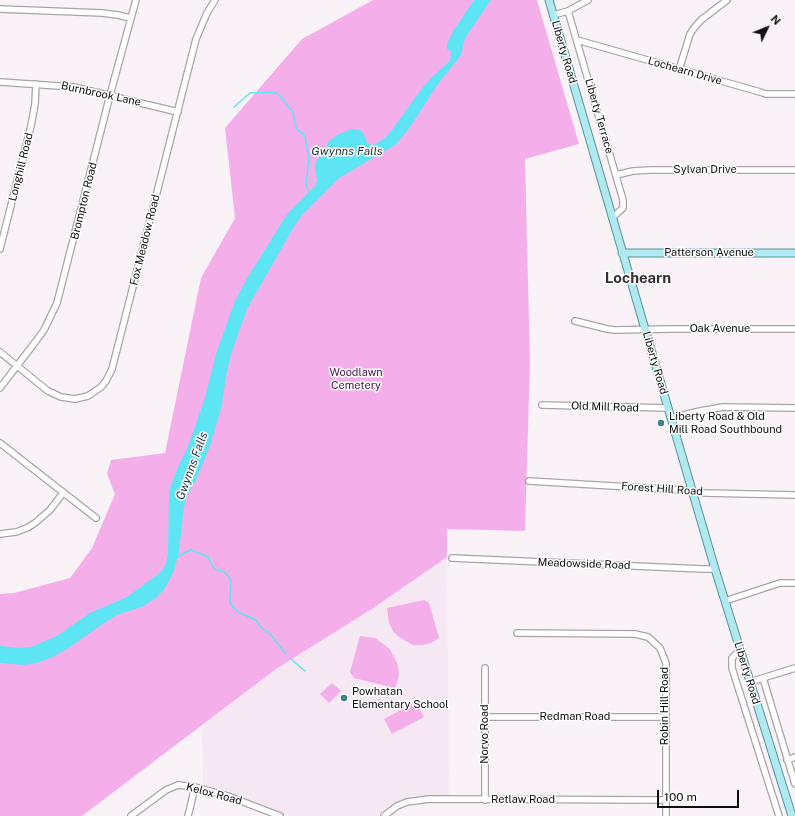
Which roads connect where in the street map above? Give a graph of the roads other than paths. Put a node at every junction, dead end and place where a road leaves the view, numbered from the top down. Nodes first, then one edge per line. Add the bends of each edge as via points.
1 (136, 0) edge
2 (215, 0) edge
3 (549, 0) edge
4 (588, 0) edge
5 (728, 0) edge
6 (0, 9) edge
7 (568, 11) junction
8 (553, 15) junction
9 (130, 18) junction
10 (576, 40) junction
11 (679, 70) junction
12 (0, 82) edge
13 (36, 84) junction
14 (795, 94) edge
15 (110, 95) junction
16 (178, 112) junction
17 (795, 170) edge
18 (616, 175) junction
19 (612, 218) junction
20 (0, 249) edge
21 (622, 253) junction
22 (795, 253) edge
23 (575, 321) dead end
24 (645, 329) junction
25 (795, 329) edge
26 (0, 352) edge
27 (17, 366) junction
28 (0, 388) edge
29 (542, 405) dead end
30 (668, 408) junction
31 (795, 408) edge
32 (671, 418) junction
33 (0, 443) edge
34 (529, 481) dead end
35 (692, 491) junction
36 (63, 493) junction
37 (795, 495) edge
38 (96, 518) dead end
39 (0, 534) edge
40 (452, 558) dead end
41 (715, 568) junction
42 (795, 583) edge
43 (725, 600) junction
44 (517, 633) dead end
45 (740, 650) junction
46 (485, 668) dead end
47 (795, 668) edge
48 (763, 678) junction
49 (750, 682) junction
50 (485, 717) junction
51 (665, 717) junction
52 (795, 757) edge
53 (787, 760) junction
54 (795, 784) edge
55 (196, 788) junction
56 (484, 800) junction
57 (666, 800) junction
58 (270, 814) edge
59 (131, 816) edge
60 (188, 816) edge
61 (280, 816) edge
62 (384, 816) edge
63 (666, 816) edge
64 (779, 816) edge
65 (792, 816) edge

1 - 9 street, Brompton Road
2 - 16 street, Fox Meadow Road via 196,39
3 - 8 main road, Liberty Road
4 - 7 street
5 - 11 street via 694,28
6 - 9 street via 106,13
7 - 8 street
7 - 10 street, Liberty Terrace
8 - 19 main road, Liberty Road
9 - 15 street, Brompton Road
10 - 11 street, Lochearn Drive
10 - 18 street, Liberty Terrace
11 - 14 street, Lochearn Drive via 766,94
12 - 13 street, Burnbrook Lane
13 - 15 street, Burnbrook Lane via 74,87
13 - 20 street, Longhill Road via 32,126
15 - 16 street, Burnbrook Lane
15 - 27 street, Brompton Road via 57,303 44,330
16 - 27 street, Fox Meadow Road via 112,369 106,381 88,396 68,399 48,391
17 - 18 street, Sylvan Drive via 651,170
18 - 19 street, Liberty Terrace via 624,204 622,210
19 - 21 main road, Liberty Road
21 - 22 main road, Patterson Avenue
21 - 24 main road, Liberty Road
23 - 24 street, Oak Avenue via 607,330
24 - 25 street, Oak Avenue
24 - 30 main road, Liberty Road
26 - 27 street
27 - 28 street, Brompton Road
29 - 30 street, Old Mill Road
30 - 32 main road, Liberty Road
31 - 32 street via 723,407
32 - 35 main road, Liberty Road
33 - 36 street
34 - 35 street, Forest Hill Road
35 - 37 street, Forest Hill Road
35 - 41 main road, Liberty Road
36 - 38 street
36 - 39 street via 50,510 35,523 16,532
40 - 41 street, Meadowside Road
41 - 43 main road, Liberty Road
42 - 43 street via 780,583
43 - 45 main road, Liberty Road
44 - 51 street, Robin Hill Road via 635,634 648,637 660,648 666,662
45 - 49 main road, Liberty Road
45 - 64 street via 732,658 732,668
46 - 50 street, Norvo Road
47 - 48 street
48 - 49 street
48 - 53 street
49 - 65 main road, Liberty Road
50 - 51 street, Redman Road
50 - 56 street, Norvo Road
51 - 57 street, Robin Hill Road
52 - 53 street
53 - 54 street
55 - 58 street, Kelox Road via 228,796
55 - 59 street, Kelox Road via 178,785 166,790
55 - 60 street
56 - 57 street, Retlaw Road
56 - 62 street, Retlaw Road via 418,800 398,806
57 - 63 street, Robin Hill Road
58 - 61 street, Kelox Road

